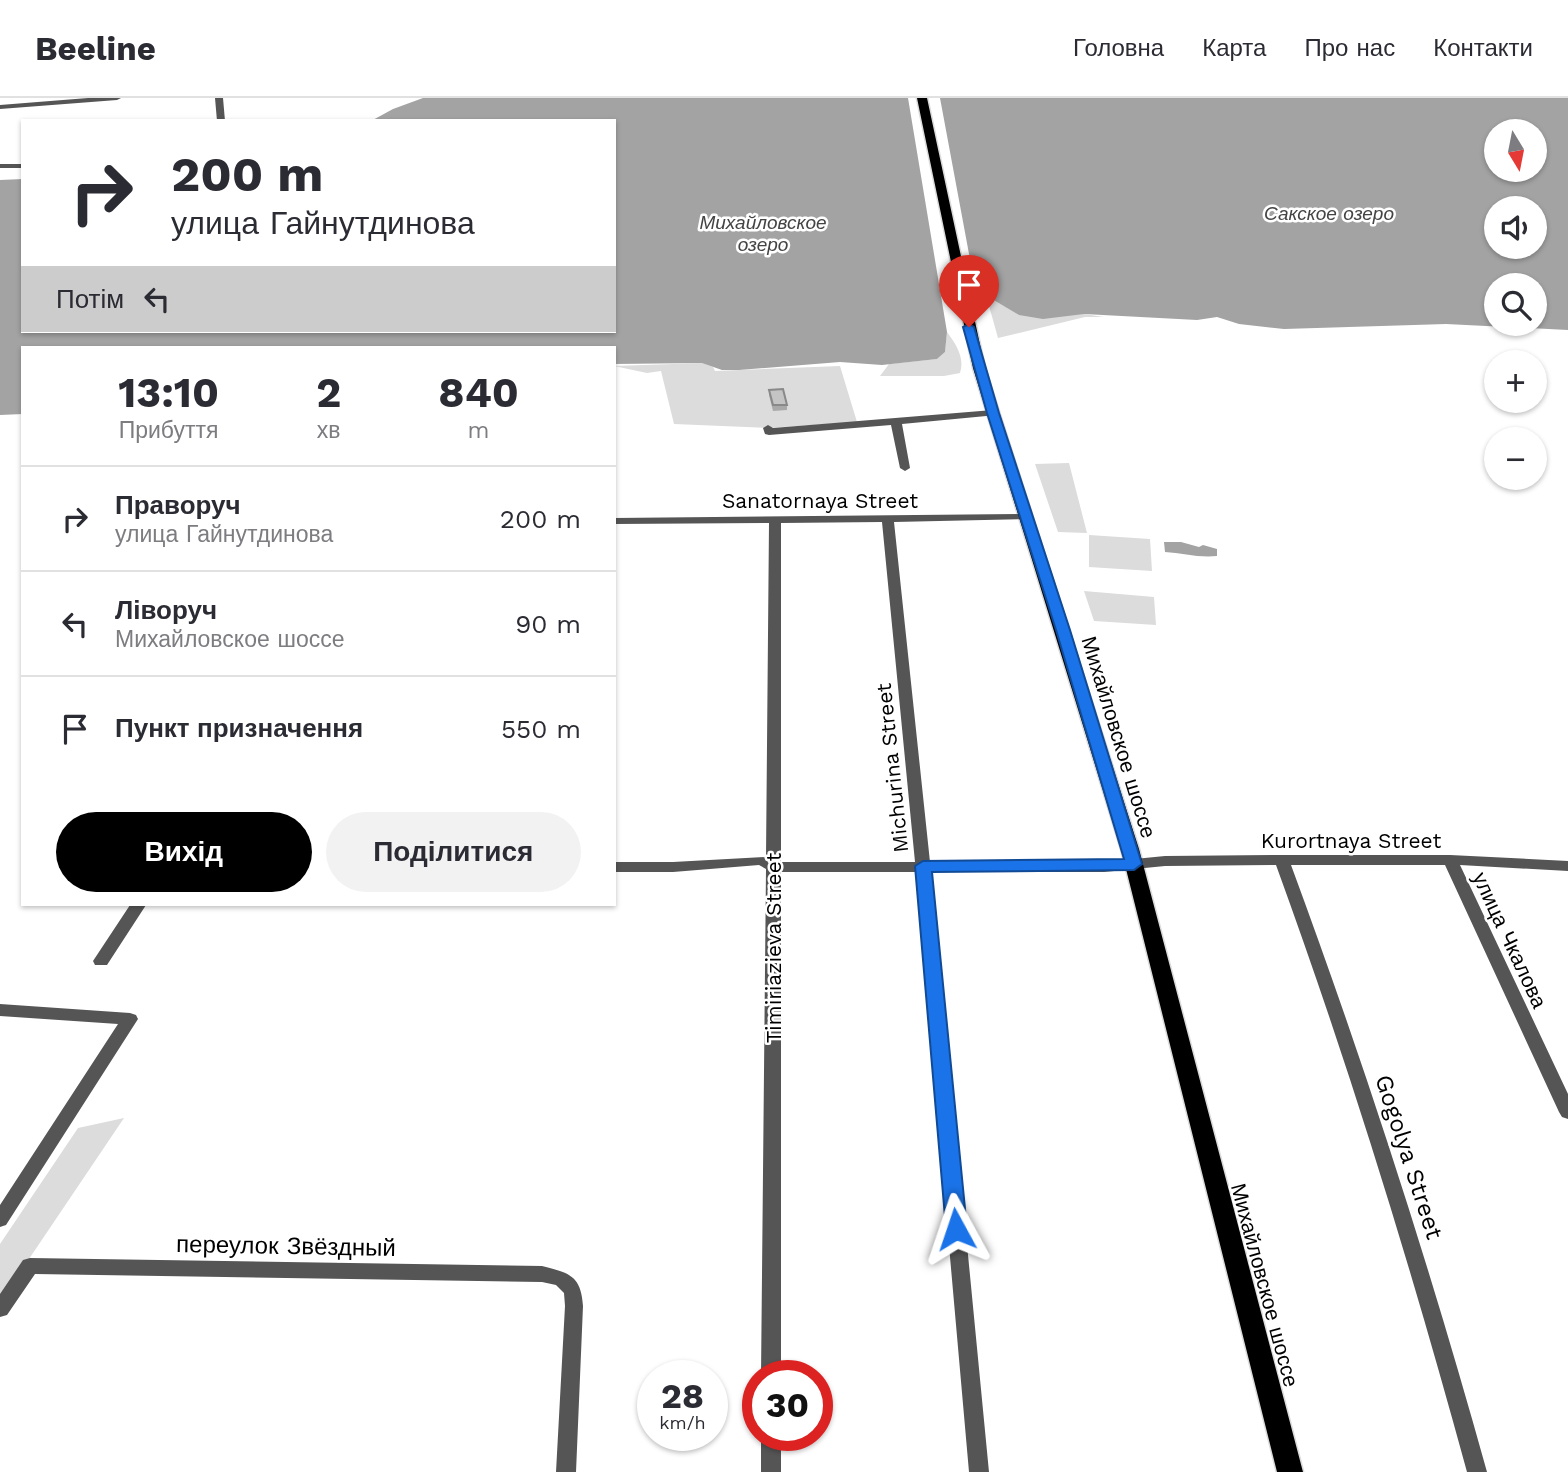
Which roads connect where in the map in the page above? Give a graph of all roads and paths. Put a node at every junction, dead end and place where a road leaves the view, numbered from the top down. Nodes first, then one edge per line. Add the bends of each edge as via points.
1 (117, 98) edge
2 (219, 98) edge
3 (922, 98) edge
4 (44, 101) edge
5 (0, 107) edge
6 (221, 119) edge
7 (0, 166) edge
8 (21, 166) edge
9 (993, 413) junction
10 (896, 422) junction
11 (768, 428) dead end
12 (905, 468) dead end
13 (1026, 517) junction
14 (775, 520) junction
15 (888, 520) junction
16 (616, 521) edge
17 (1282, 860) junction
18 (1450, 860) junction
19 (1134, 864) junction
20 (923, 866) junction
21 (1568, 866) edge
22 (616, 867) edge
23 (773, 867) junction
24 (137, 906) edge
25 (101, 961) dead end
26 (0, 1010) edge
27 (1568, 1112) edge
28 (0, 1220) edge
29 (0, 1309) edge
30 (771, 1360) edge
31 (771, 1451) edge
32 (566, 1472) edge
33 (771, 1472) edge
34 (979, 1472) edge
35 (1290, 1472) edge
36 (1477, 1472) edge

1 - 4 street
2 - 6 street
3 - 9 main road, Михайловское шоссе via 969,327
4 - 5 street
7 - 8 street
9 - 10 street
9 - 13 main road, Михайловское шоссе
10 - 11 street via 769,432
10 - 12 street
13 - 15 street, Sanatornaya Street
13 - 19 main road, Михайловское шоссе
14 - 15 street, Sanatornaya Street
14 - 16 street, Sanatornaya Street
14 - 23 street, Timiriazieva Street
15 - 20 street, Michurina Street
17 - 18 street, Kurortnaya Street
17 - 19 street, Kurortnaya Street
17 - 36 street, Gogolya Street via 1413,1249
18 - 21 street, Kurortnaya Street
18 - 27 street, улица Чкалова
19 - 20 street, Kurortnaya Street
19 - 35 main road, Михайловское шоссе
20 - 23 street, Kurortnaya Street
20 - 34 street, Michurina Street
22 - 23 street, Kurortnaya Street via 761,860
23 - 30 street, Timiriazieva Street
24 - 25 street
26 - 28 street via 130,1019
29 - 32 street, переулок Звёздный via 30,1266 541,1274 562,1279 573,1290 574,1306
31 - 33 street

